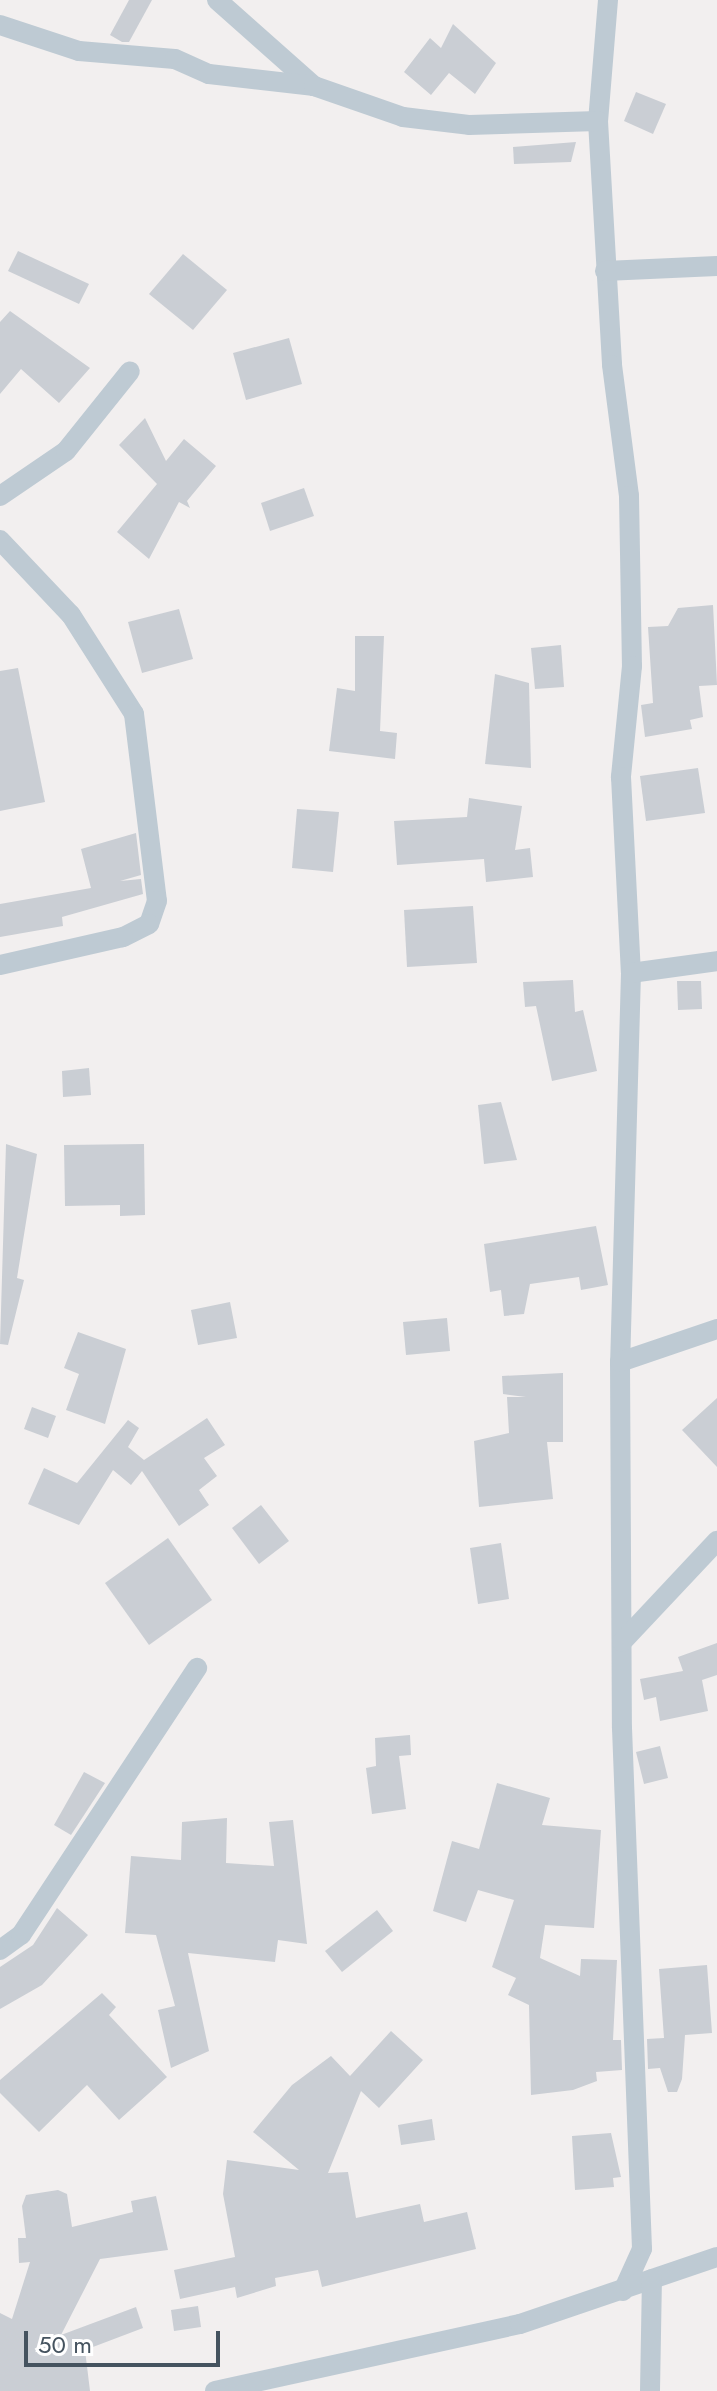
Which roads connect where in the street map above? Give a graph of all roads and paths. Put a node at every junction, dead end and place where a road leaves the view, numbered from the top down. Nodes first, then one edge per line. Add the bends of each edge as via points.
1 (217, 0) edge
2 (608, 0) edge
3 (0, 25) edge
4 (314, 86) junction
5 (598, 121) junction
6 (717, 266) edge
7 (605, 271) junction
8 (130, 371) dead end
9 (0, 496) edge
10 (0, 540) edge
11 (717, 961) edge
12 (0, 965) edge
13 (631, 973) junction
14 (717, 1329) edge
15 (620, 1362) junction
16 (717, 1541) edge
17 (622, 1642) junction
18 (197, 1668) dead end
19 (0, 1950) edge
20 (717, 2257) edge
21 (652, 2279) junction
22 (623, 2291) junction
23 (215, 2391) edge
24 (650, 2391) edge

1 - 4 street
2 - 5 street
3 - 4 street via 79,51 175,59 209,74
4 - 5 street via 430,121 555,127
5 - 7 street
6 - 7 street
7 - 13 street via 629,496 632,666 621,777
8 - 9 street via 66,451
10 - 12 street via 71,615 134,714 157,901 149,924 123,937
11 - 13 street
13 - 15 street
14 - 15 street
15 - 17 street
16 - 17 street
17 - 22 street via 642,2235
18 - 19 street via 21,1935
20 - 21 street
21 - 22 street
21 - 24 street
22 - 23 street via 520,2324

